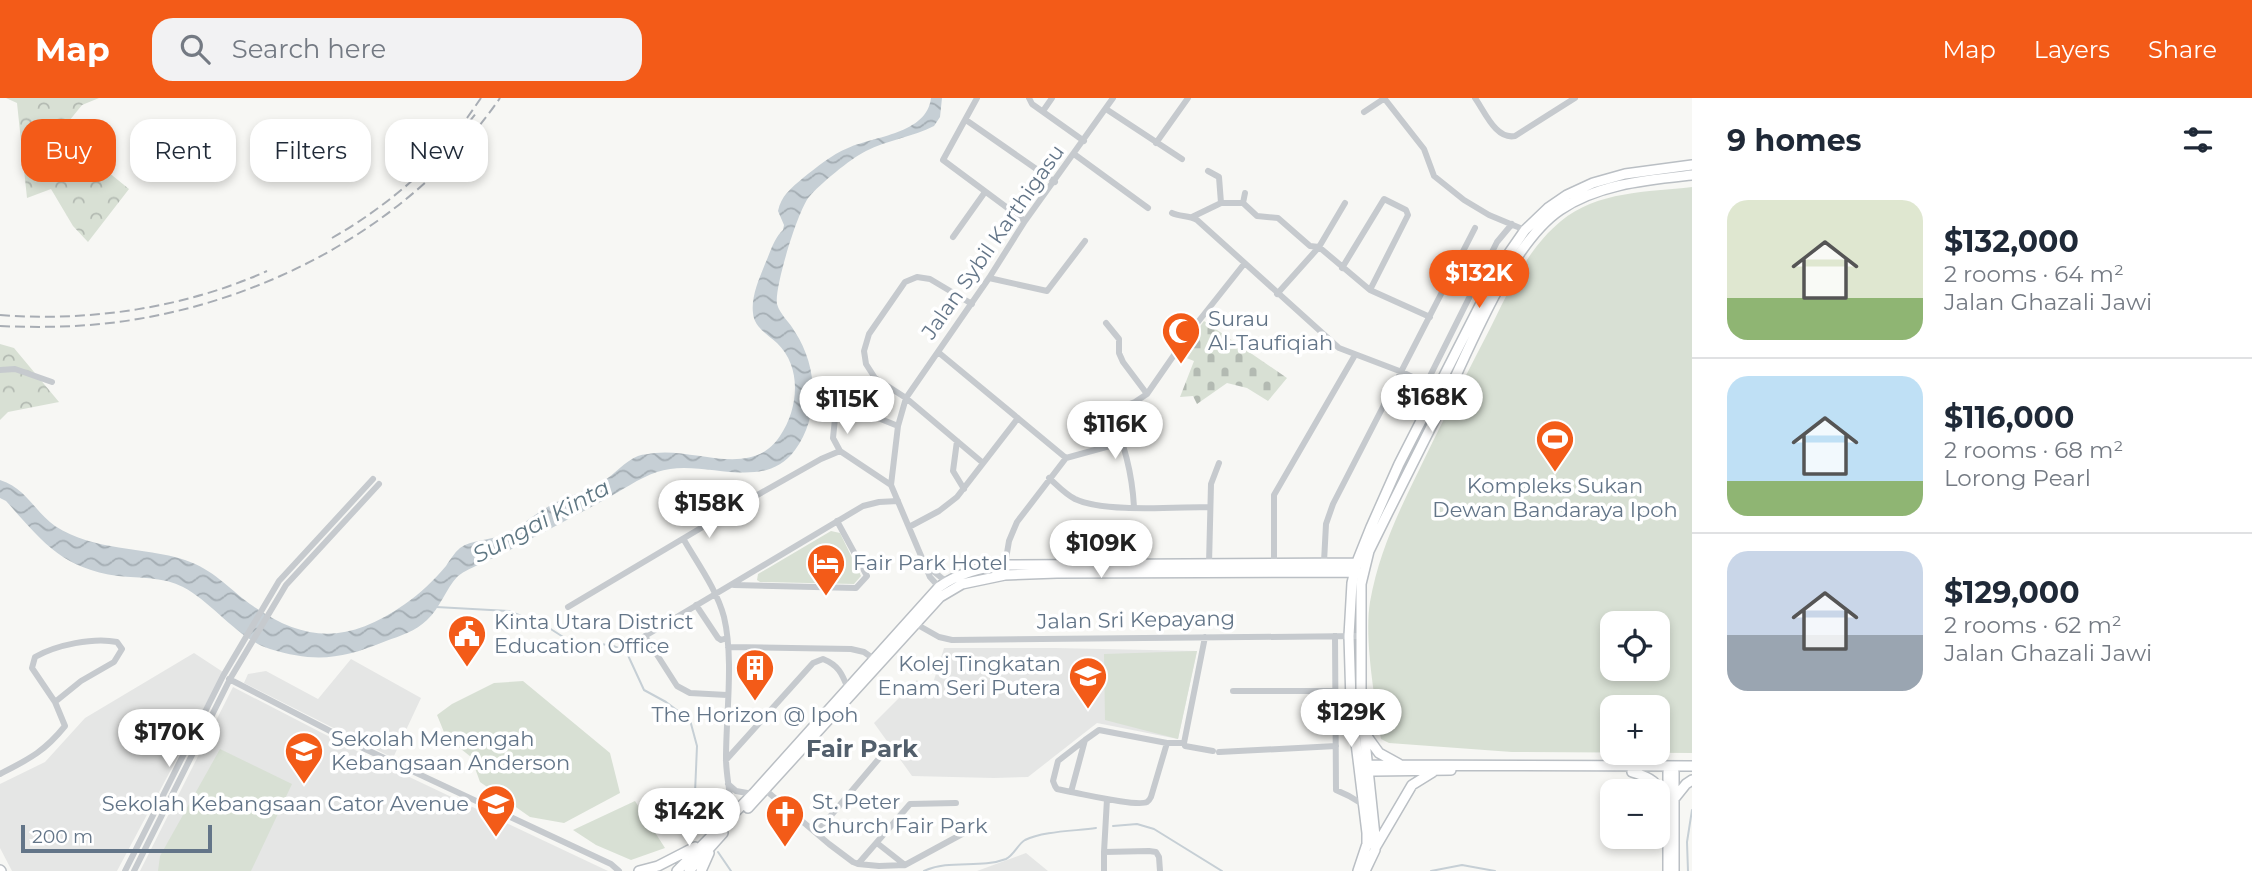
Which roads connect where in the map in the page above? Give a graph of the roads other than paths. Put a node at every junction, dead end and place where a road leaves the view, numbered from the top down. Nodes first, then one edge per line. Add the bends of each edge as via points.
1 (977, 98) edge
2 (1029, 98) edge
3 (1052, 98) edge
4 (1114, 98) edge
5 (1188, 98) edge
6 (1384, 98) edge
7 (1475, 98) edge
8 (1575, 98) edge
9 (1106, 110) junction
10 (1043, 111) junction
11 (1364, 112) dead end
12 (966, 120) junction
13 (1084, 141) junction
14 (1156, 143) junction
15 (1074, 154) junction
16 (1182, 159) dead end
17 (1692, 165) edge
18 (1208, 171) dead end
19 (1692, 175) edge
20 (1055, 182) junction
21 (985, 192) junction
22 (1245, 193) dead end
23 (1221, 203) junction
24 (1243, 203) junction
25 (1345, 203) dead end
26 (1148, 208) dead end
27 (1559, 210) junction
28 (1172, 213) dead end
29 (1192, 216) junction
30 (1025, 221) junction
31 (1512, 224) junction
32 (1475, 228) dead end
33 (1525, 230) junction
34 (953, 236) dead end
35 (1085, 241) dead end
36 (1319, 247) junction
37 (1244, 264) junction
38 (1342, 268) junction
39 (989, 278) junction
40 (1370, 290) junction
41 (1277, 294) junction
42 (972, 304) junction
43 (1430, 317) junction
44 (1106, 323) dead end
45 (938, 352) junction
46 (1355, 355) junction
47 (0, 370) edge
48 (1457, 371) junction
49 (1402, 372) junction
50 (52, 382) dead end
51 (1426, 383) junction
52 (1437, 389) junction
53 (1147, 394) junction
54 (906, 398) junction
55 (1018, 418) junction
56 (1434, 420) junction
57 (898, 426) junction
58 (1157, 433) dead end
59 (957, 441) junction
60 (1123, 442) junction
61 (1420, 448) junction
62 (839, 451) junction
63 (1066, 458) junction
64 (983, 463) junction
65 (1219, 463) dead end
66 (1399, 464) junction
67 (1049, 478) junction
68 (891, 485) junction
69 (964, 489) junction
70 (898, 501) junction
71 (1134, 507) junction
72 (1210, 507) junction
73 (837, 521) junction
74 (909, 527) junction
75 (1371, 527) junction
76 (684, 540) junction
77 (1324, 562) junction
78 (1314, 563) junction
79 (1209, 564) junction
80 (1274, 564) junction
81 (1005, 565) junction
82 (927, 566) junction
83 (1360, 568) junction
84 (988, 578) junction
85 (949, 580) junction
86 (731, 584) junction
87 (962, 584) junction
88 (939, 587) junction
89 (715, 594) junction
90 (696, 606) junction
91 (568, 607) dead end
92 (912, 622) junction
93 (1335, 636) junction
94 (1355, 636) junction
95 (1205, 637) junction
96 (727, 638) junction
97 (728, 647) junction
98 (874, 659) junction
99 (226, 678) junction
100 (848, 689) junction
101 (1233, 691) dead end
102 (1336, 691) junction
103 (727, 695) junction
104 (55, 702) junction
105 (1360, 732) junction
106 (1085, 740) junction
107 (1167, 743) junction
108 (1184, 743) junction
109 (1336, 746) junction
110 (883, 755) dead end
111 (726, 760) junction
112 (1400, 765) junction
113 (1368, 768) junction
114 (1634, 769) junction
115 (1692, 769) edge
116 (1435, 771) junction
117 (1671, 772) junction
118 (0, 774) edge
119 (1692, 780) edge
120 (726, 783) junction
121 (763, 788) junction
122 (1071, 792) junction
123 (753, 794) junction
124 (1107, 799) junction
125 (1671, 800) junction
126 (956, 803) dead end
127 (1364, 805) junction
128 (731, 818) junction
129 (973, 823) dead end
130 (817, 832) junction
131 (709, 843) junction
132 (877, 844) junction
133 (1371, 847) junction
134 (1104, 852) junction
135 (858, 863) junction
136 (905, 865) junction
137 (125, 871) edge
138 (134, 871) edge
139 (619, 871) edge
140 (639, 871) edge
141 (677, 871) edge
142 (689, 871) edge
143 (701, 871) edge
144 (1104, 871) edge
145 (1160, 871) edge
146 (1358, 871) edge
147 (1365, 871) edge
148 (1668, 871) edge
149 (1674, 871) edge

1 - 12 street
2 - 10 street
3 - 10 street
4 - 9 street, Jalan Sybil Karthigasu
5 - 14 street
6 - 11 street
6 - 31 street via 1424,149 1434,176 1464,200
7 - 8 street via 1507,138
9 - 13 street, Jalan Sybil Karthigasu
9 - 14 street
10 - 13 street
12 - 20 street
12 - 21 street via 943,159
13 - 15 street, Jalan Sybil Karthigasu
14 - 16 street
15 - 20 street, Jalan Sybil Karthigasu
15 - 26 street
17 - 33 main road via 1593,183 1548,208
18 - 23 street via 1219,177
19 - 27 main road via 1633,182
20 - 30 street, Jalan Sybil Karthigasu
21 - 30 street
21 - 34 street
22 - 24 street
23 - 24 street
23 - 29 street
24 - 36 street via 1257,216 1278,218 1310,246
25 - 36 street
27 - 33 main road via 1532,230
27 - 48 main road via 1518,256
28 - 29 street
29 - 37 street
30 - 39 street, Jalan Sybil Karthigasu
31 - 33 street
31 - 51 street via 1497,242
32 - 43 street
33 - 52 main road via 1500,266
35 - 39 street via 1047,291
36 - 38 street
36 - 41 street
37 - 41 street
37 - 53 street
38 - 40 street
38 - 40 street via 1384,199 1406,209 1408,215
39 - 42 street, Jalan Sybil Karthigasu
40 - 43 street
41 - 46 street via 1339,348
42 - 45 street, Jalan Sybil Karthigasu
42 - 54 street via 930,279 905,282 869,334 864,351 875,378
43 - 49 street
44 - 53 street via 1119,339 1123,362
45 - 54 street, Jalan Sybil Karthigasu
45 - 55 street
46 - 49 street
46 - 80 street via 1273,495
47 - 50 street via 15,369
48 - 52 main road
48 - 56 main road
49 - 51 street
49 - 77 street via 1329,512
51 - 52 street
52 - 56 main road
52 - 66 main road
53 - 60 street via 1111,411
54 - 57 street, Jalan Sybil Karthigasu
54 - 59 street
55 - 63 street
55 - 64 street
56 - 61 main road
57 - 62 street via 841,403 836,409 833,438
57 - 68 street, Jalan Sybil Karthigasu
58 - 60 street
59 - 64 street
59 - 69 street via 953,471
60 - 63 street
60 - 71 street via 1133,480
61 - 66 main road
61 - 83 main road
62 - 68 street
62 - 76 street
63 - 67 street
64 - 69 street
65 - 72 street via 1211,484
66 - 75 main road
67 - 71 street via 1067,495 1085,502
67 - 81 street via 1017,522
68 - 70 street
69 - 74 street via 939,511
70 - 73 street via 863,506
70 - 74 street
71 - 72 street
72 - 79 street
73 - 86 street
73 - 86 street via 867,576 856,588
74 - 82 street
75 - 77 main road via 1351,554
75 - 83 main road
76 - 89 street
76 - 91 street
77 - 78 main road
78 - 80 main road
78 - 83 main road
79 - 80 main road
79 - 81 main road
81 - 84 main road
81 - 85 main road
82 - 85 street
82 - 88 street via 932,582
83 - 84 main road
83 - 94 main road via 1352,583
84 - 87 main road
85 - 88 main road
86 - 89 street
87 - 88 main road
87 - 92 main road
88 - 92 main road
89 - 90 street
89 - 96 street
90 - 96 street via 718,638
90 - 103 street via 645,636 677,686 690,693
92 - 95 street, Jalan Sri Kepayang via 952,640
92 - 98 main road
92 - 121 main road
93 - 94 street, Jalan Sri Kepayang
93 - 95 street, Jalan Sri Kepayang
93 - 102 street
94 - 105 main road
95 - 108 street
96 - 97 street
97 - 98 street via 851,649
97 - 103 street
98 - 100 main road
99 - 99 street via 279,581 376,481 286,585 247,652
99 - 137 street
99 - 138 street
99 - 139 street
100 - 111 street via 834,664 822,659 813,663
100 - 121 main road
101 - 102 street
102 - 109 street
103 - 111 street
104 - 104 street via 32,668 35,657 50,649 104,639 117,642 122,649 114,662
104 - 118 street via 65,726 50,745
105 - 112 main road via 1379,753
105 - 113 main road
105 - 127 main road
106 - 107 street via 1099,730
106 - 122 street
106 - 122 street via 1056,765 1055,786
107 - 108 street
107 - 124 street via 1147,802
108 - 109 street via 1216,752
109 - 127 street via 1336,790
110 - 130 street
111 - 120 street
112 - 113 main road
112 - 114 main road
113 - 116 main road
113 - 133 main road via 1375,836
114 - 115 main road
114 - 116 main road
114 - 117 main road
114 - 125 main road via 1658,784
115 - 117 main road
116 - 133 main road via 1412,785
117 - 125 main road
119 - 125 main road
120 - 123 street via 736,791
120 - 128 street
121 - 123 main road
121 - 130 street
121 - 131 main road
122 - 124 street
123 - 128 main road
124 - 134 street
125 - 148 main road
125 - 149 main road
126 - 132 street via 910,804
127 - 133 main road
128 - 131 main road
129 - 136 street via 964,833
130 - 135 street
131 - 140 main road
131 - 141 main road
131 - 142 main road
131 - 143 main road
132 - 135 street
132 - 136 street
133 - 146 main road
133 - 147 main road
134 - 144 street
134 - 145 street via 1156,852
135 - 136 street

